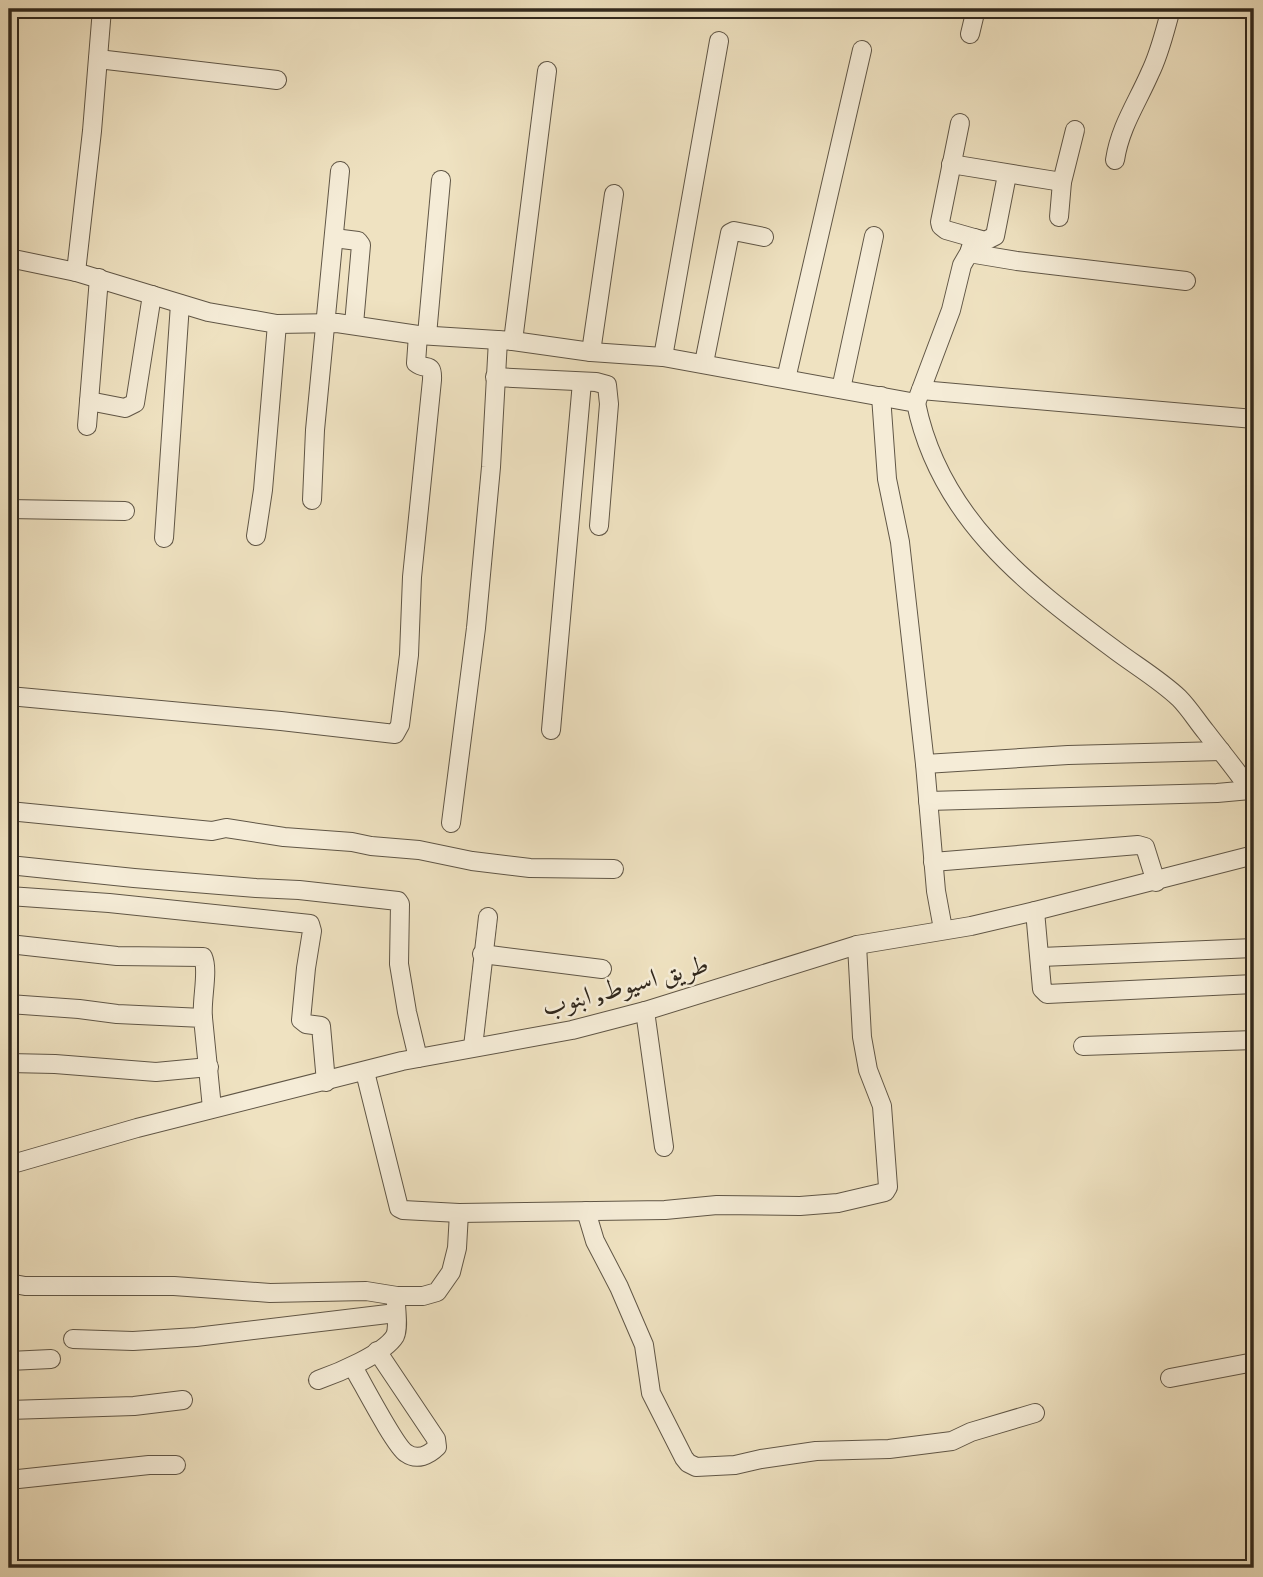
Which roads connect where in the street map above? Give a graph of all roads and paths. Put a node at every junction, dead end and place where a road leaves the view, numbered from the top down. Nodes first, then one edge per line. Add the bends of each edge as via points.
1 (102, 9) edge
2 (976, 9) edge
3 (1171, 9) edge
4 (970, 34) dead end
5 (719, 41) dead end
6 (862, 50) dead end
7 (98, 59) junction
8 (547, 71) dead end
9 (277, 80) dead end
10 (960, 123) dead end
11 (1075, 130) dead end
12 (1115, 160) dead end
13 (951, 164) junction
14 (340, 171) dead end
15 (1007, 175) junction
16 (441, 180) dead end
17 (1062, 182) junction
18 (614, 194) dead end
19 (1059, 217) dead end
20 (874, 236) dead end
21 (764, 237) dead end
22 (334, 238) junction
23 (972, 246) junction
24 (9, 258) edge
25 (76, 272) junction
26 (99, 278) junction
27 (1186, 281) dead end
28 (152, 295) junction
29 (180, 304) junction
30 (324, 322) junction
31 (277, 324) junction
32 (354, 324) junction
33 (423, 335) junction
34 (505, 341) junction
35 (591, 352) junction
36 (663, 357) junction
37 (704, 363) junction
38 (495, 377) junction
39 (786, 379) junction
40 (582, 382) junction
41 (841, 389) junction
42 (918, 396) junction
43 (881, 397) junction
44 (89, 401) junction
45 (1254, 419) edge
46 (86, 426) dead end
47 (312, 500) dead end
48 (9, 509) edge
49 (125, 510) dead end
50 (599, 526) dead end
51 (256, 536) dead end
52 (164, 538) dead end
53 (9, 696) edge
54 (551, 730) dead end
55 (1221, 751) junction
56 (925, 764) junction
57 (1252, 793) edge
58 (928, 801) junction
59 (9, 811) edge
60 (451, 823) dead end
61 (1254, 855) edge
62 (933, 862) junction
63 (9, 865) edge
64 (614, 869) dead end
65 (1156, 882) junction
66 (9, 896) edge
67 (1035, 911) junction
68 (488, 917) dead end
69 (943, 929) junction
70 (9, 944) edge
71 (857, 945) junction
72 (1254, 948) edge
73 (482, 954) junction
74 (1041, 957) junction
75 (602, 969) dead end
76 (1254, 984) edge
77 (9, 1003) edge
78 (645, 1011) junction
79 (203, 1018) junction
80 (1254, 1040) edge
81 (1083, 1046) dead end
82 (473, 1047) junction
83 (418, 1058) junction
84 (9, 1063) edge
85 (209, 1067) junction
86 (365, 1072) junction
87 (326, 1082) junction
88 (212, 1108) junction
89 (664, 1147) dead end
90 (9, 1165) edge
91 (586, 1211) junction
92 (459, 1213) junction
93 (9, 1283) edge
94 (396, 1304) junction
95 (73, 1339) dead end
96 (377, 1351) junction
97 (51, 1359) dead end
98 (9, 1361) edge
99 (1254, 1362) edge
100 (353, 1367) junction
101 (1170, 1378) dead end
102 (318, 1380) dead end
103 (183, 1400) dead end
104 (9, 1410) edge
105 (1035, 1413) dead end
106 (176, 1465) dead end
107 (9, 1480) edge

1 - 7 street
2 - 4 street
3 - 12 street via 1152,70 1125,120
5 - 36 street
6 - 39 street
7 - 9 street
7 - 25 street
8 - 34 street
10 - 13 street
11 - 17 street
13 - 15 street
13 - 23 street via 941,226
14 - 22 street
15 - 17 street
15 - 23 street via 995,236
16 - 33 street
17 - 19 street
18 - 35 street
20 - 41 street
21 - 37 street via 730,233
22 - 30 street
22 - 32 street via 361,245
23 - 27 street via 1017,261
23 - 42 street
24 - 25 street
25 - 26 street
26 - 28 street
26 - 44 street
28 - 29 street
28 - 44 street via 135,403 125,408
29 - 31 street
29 - 52 street
30 - 31 street
30 - 32 street
30 - 47 street
31 - 51 street
32 - 33 street
33 - 34 street
33 - 53 street via 416,363 432,372 409,655 395,734
34 - 35 street
34 - 38 street
35 - 36 street
36 - 37 street
37 - 39 street
38 - 40 street
38 - 60 street via 476,628
39 - 41 street
40 - 50 street via 605,383 608,389
40 - 54 street
41 - 43 street
42 - 43 street
42 - 45 street
42 - 55 street via 928,449 942,479 987,543 1064,613 1180,699
43 - 56 street via 887,479 900,542
44 - 46 street
48 - 49 street
55 - 56 street
55 - 57 street
56 - 58 street
57 - 58 street
58 - 62 street
59 - 64 street via 212,831 226,828 530,868
61 - 65 street, طريق اسيوط, ابنوب
62 - 65 street via 1138,845 1145,847
62 - 69 street
63 - 83 street via 398,901 401,976
65 - 67 street, طريق اسيوط, ابنوب
66 - 87 street via 310,924 301,1020 321,1026
67 - 69 street, طريق اسيوط, ابنوب
67 - 74 street
68 - 73 street
69 - 71 street, طريق اسيوط, ابنوب
70 - 79 street via 117,956 203,957
71 - 78 street, طريق اسيوط, ابنوب
71 - 91 street via 862,1037 868,1070 883,1106 889,1180 885,1192 800,1206
72 - 74 street
73 - 75 street
73 - 82 street
74 - 76 street via 1042,989 1047,994
77 - 79 street via 130,1016
78 - 82 street, طريق اسيوط, ابنوب via 572,1030
78 - 89 street
79 - 85 street
80 - 81 street
82 - 83 street, طريق اسيوط, ابنوب
83 - 86 street, طريق اسيوط, ابنوب
84 - 85 street via 156,1072
85 - 88 street
86 - 87 street, طريق اسيوط, ابنوب
86 - 92 street via 399,1208
87 - 88 street, طريق اسيوط, ابنوب
88 - 90 street, طريق اسيوط, ابنوب
91 - 92 street
91 - 105 street via 595,1241 644,1345 651,1393 691,1465 735,1465 816,1451 952,1441
92 - 94 street via 457,1248 443,1285 431,1294
93 - 94 street via 270,1293 366,1291
94 - 95 street via 338,1319 236,1334 133,1341
94 - 96 street via 397,1330
96 - 100 street
96 - 100 street via 436,1439 437,1447 425,1456 402,1450
97 - 98 street
99 - 101 street
100 - 102 street
103 - 104 street
106 - 107 street

